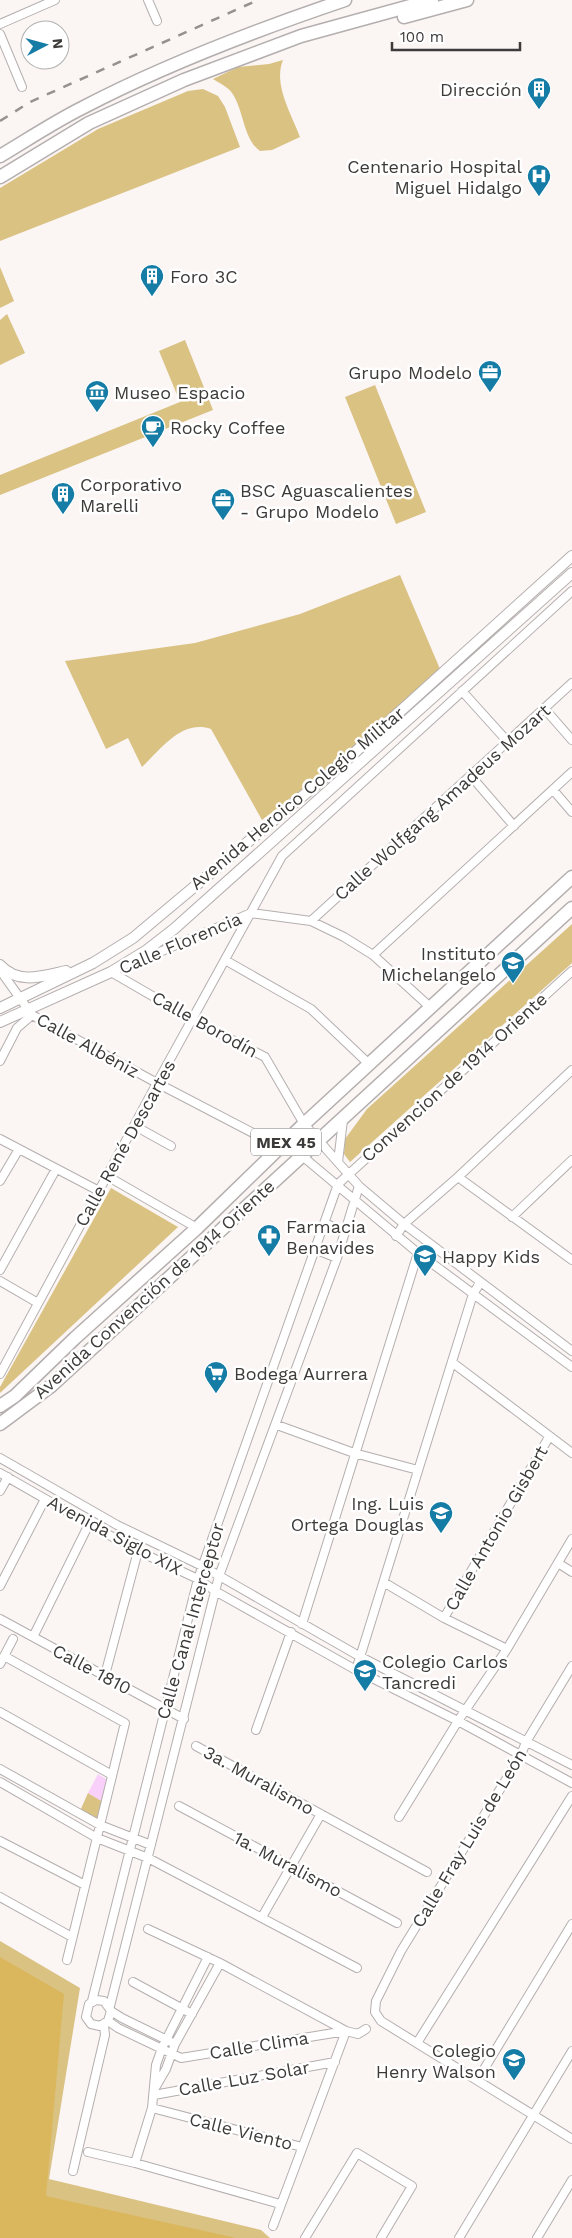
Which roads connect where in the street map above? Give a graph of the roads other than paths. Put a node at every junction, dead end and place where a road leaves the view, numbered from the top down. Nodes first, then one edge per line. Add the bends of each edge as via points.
1 (55, 0) edge
2 (148, 0) edge
3 (345, 0) edge
4 (467, 0) edge
5 (431, 3) edge
6 (157, 21) dead end
7 (0, 24) edge
8 (0, 34) edge
9 (176, 64) junction
10 (184, 80) junction
11 (22, 87) dead end
12 (0, 156) edge
13 (0, 177) edge
14 (572, 556) edge
15 (572, 573) edge
16 (572, 591) edge
17 (572, 683) edge
18 (462, 690) junction
19 (544, 708) junction
20 (572, 740) edge
21 (508, 742) junction
22 (572, 772) edge
23 (471, 776) junction
24 (554, 791) junction
25 (572, 812) edge
26 (514, 826) junction
27 (572, 877) edge
28 (572, 908) edge
29 (251, 913) junction
30 (311, 921) junction
31 (373, 955) junction
32 (225, 960) junction
33 (0, 965) edge
34 (84, 968) junction
35 (0, 970) edge
36 (572, 970) edge
37 (111, 972) junction
38 (19, 998) junction
39 (1, 1006) edge
40 (430, 1007) junction
41 (30, 1012) junction
42 (10, 1018) junction
43 (192, 1019) junction
44 (0, 1022) edge
45 (0, 1061) edge
46 (369, 1064) junction
47 (572, 1070) edge
48 (156, 1083) junction
49 (343, 1117) junction
50 (304, 1124) junction
51 (135, 1126) junction
52 (0, 1139) edge
53 (319, 1139) junction
54 (172, 1146) dead end
55 (280, 1147) junction
56 (19, 1149) junction
57 (301, 1155) junction
58 (338, 1162) junction
59 (570, 1164) edge
60 (56, 1169) junction
61 (348, 1174) junction
62 (107, 1176) junction
63 (458, 1177) junction
64 (0, 1181) edge
65 (338, 1184) junction
66 (359, 1186) junction
67 (98, 1191) junction
68 (356, 1200) junction
69 (512, 1216) junction
70 (325, 1223) junction
71 (404, 1224) junction
72 (197, 1228) junction
73 (344, 1232) junction
74 (396, 1236) junction
75 (315, 1249) junction
76 (418, 1253) junction
77 (337, 1258) junction
78 (572, 1260) edge
79 (0, 1270) edge
80 (0, 1281) edge
81 (480, 1283) junction
82 (473, 1294) junction
83 (38, 1303) junction
84 (572, 1351) edge
85 (453, 1363) junction
86 (572, 1367) edge
87 (0, 1374) edge
88 (0, 1406) edge
89 (0, 1424) edge
90 (277, 1425) junction
91 (549, 1438) junction
92 (354, 1453) junction
93 (572, 1454) edge
94 (0, 1458) edge
95 (418, 1470) junction
96 (0, 1473) edge
97 (8, 1477) junction
98 (0, 1491) edge
99 (45, 1498) junction
100 (89, 1524) junction
101 (572, 1539) edge
102 (138, 1550) junction
103 (558, 1563) junction
104 (202, 1566) junction
105 (572, 1572) edge
106 (219, 1576) junction
107 (198, 1579) junction
108 (384, 1582) junction
109 (0, 1586) edge
110 (215, 1591) junction
111 (444, 1618) junction
112 (0, 1619) edge
113 (302, 1624) junction
114 (291, 1632) junction
115 (33, 1636) junction
116 (13, 1639) dead end
117 (507, 1649) junction
118 (359, 1656) junction
119 (2, 1660) edge
120 (572, 1666) edge
121 (356, 1670) junction
122 (105, 1675) junction
123 (165, 1708) junction
124 (0, 1712) edge
125 (466, 1712) junction
126 (184, 1719) junction
127 (458, 1721) junction
128 (256, 1730) dead end
129 (526, 1742) junction
130 (196, 1746) dead end
131 (520, 1755) junction
132 (572, 1765) edge
133 (0, 1769) edge
134 (112, 1775) junction
135 (0, 1782) edge
136 (572, 1783) edge
137 (572, 1796) edge
138 (179, 1806) dead end
139 (321, 1814) junction
140 (399, 1817) dead end
141 (100, 1825) junction
142 (97, 1838) junction
143 (133, 1838) junction
144 (0, 1841) edge
145 (151, 1845) junction
146 (130, 1851) junction
147 (148, 1858) junction
148 (293, 1866) junction
149 (427, 1872) dead end
150 (85, 1885) junction
151 (0, 1897) edge
152 (262, 1917) junction
153 (397, 1923) dead end
154 (572, 1924) edge
155 (148, 1929) dead end
156 (72, 1937) junction
157 (208, 1957) junction
158 (67, 1960) dead end
159 (220, 1963) junction
160 (357, 1968) dead end
161 (133, 1982) dead end
162 (92, 2002) junction
163 (110, 2008) junction
164 (182, 2008) junction
165 (192, 2014) junction
166 (106, 2023) junction
167 (366, 2029) dead end
168 (346, 2031) junction
169 (165, 2038) junction
170 (417, 2042) junction
171 (175, 2044) junction
172 (162, 2048) junction
173 (572, 2051) edge
174 (172, 2053) junction
175 (335, 2062) junction
176 (478, 2079) junction
177 (154, 2092) junction
178 (152, 2108) junction
179 (534, 2114) junction
180 (572, 2139) edge
181 (302, 2147) junction
182 (88, 2152) dead end
183 (135, 2163) junction
184 (73, 2171) dead end
185 (572, 2180) edge
186 (280, 2204) junction
187 (273, 2226) dead end
188 (305, 2238) edge
189 (381, 2238) edge
190 (459, 2238) edge
191 (537, 2238) edge

1 - 7 street
2 - 6 street
3 - 9 main road
4 - 5 main road
5 - 10 main road via 345,32 334,27 284,41
8 - 11 street
9 - 10 main road
9 - 12 main road via 81,108
10 - 13 main road via 89,123
14 - 34 street, Avenida Heroico Colegio Militar via 353,754 133,938
15 - 37 street, Avenida Heroico Colegio Militar via 174,929 148,950
16 - 18 street, Avenida Heroico Colegio Militar
17 - 19 street, Calle Wolfgang Amadeus Mozart
18 - 21 street
18 - 29 street, Avenida Heroico Colegio Militar via 282,856
19 - 20 street
19 - 21 street, Calle Wolfgang Amadeus Mozart
21 - 23 street, Calle Wolfgang Amadeus Mozart
22 - 24 street
23 - 26 street
23 - 30 street, Calle Wolfgang Amadeus Mozart
24 - 25 street
24 - 26 street
26 - 31 street
27 - 40 main road, Avenida Convención de 1914 Oriente / MEX 45
28 - 49 main road, Avenida Convención de 1914 Oriente / MEX 45
29 - 30 street, Calle Florencia
29 - 32 street, Calle René Descartes
29 - 37 street, Calle Florencia
30 - 31 street, Calle Florencia
31 - 40 street, Calle Florencia
32 - 43 street, Calle René Descartes
32 - 46 street via 311,1009
33 - 34 street via 10,974 28,978
34 - 38 street, Avenida Heroico Colegio Militar
35 - 38 street, Calle Albéniz
36 - 61 street, Convencion de 1914 Oriente
37 - 41 street, Avenida Heroico Colegio Militar
37 - 43 street, Calle Borodín
38 - 39 street, Avenida Heroico Colegio Militar
38 - 41 street, Calle Albéniz
39 - 42 street, Calle Albéniz
40 - 46 main road, Avenida Convención de 1914 Oriente / MEX 45
41 - 42 street, Avenida Heroico Colegio Militar
41 - 45 street via 17,1028
41 - 48 street, Calle Albéniz
42 - 44 street, Avenida Heroico Colegio Militar
43 - 48 street, Calle René Descartes
43 - 50 street, Calle Borodín via 265,1057
46 - 50 main road, Avenida Convención de 1914 Oriente / MEX 45
47 - 63 street
48 - 51 street, Calle René Descartes
48 - 55 street, Calle Albéniz
49 - 53 main road, Avenida Convención de 1914 Oriente / MEX 45
49 - 58 street
50 - 53 street, Calle Borodín
50 - 55 main road, Avenida Convención de 1914 Oriente / MEX 45
51 - 54 street
51 - 62 street, Calle René Descartes
52 - 56 street
53 - 57 main road, Avenida Convención de 1914 Oriente / MEX 45
53 - 58 street, Calle Borodín
55 - 57 street, Calle Albéniz
55 - 72 main road, Avenida Convención de 1914 Oriente / MEX 45
56 - 60 street
56 - 64 street
57 - 65 street, Calle Albéniz
57 - 89 main road, Avenida Convención de 1914 Oriente / MEX 45 via 51,1386
58 - 61 street, Calle Borodín
59 - 69 street
60 - 67 street
60 - 79 street
61 - 65 street, Convencion de 1914 Oriente
61 - 66 street, Calle Borodín
62 - 67 street, Calle René Descartes
62 - 72 street
63 - 69 street
63 - 71 street
65 - 68 street, Calle Albéniz
65 - 70 street, Calle Canal Interceptor
66 - 68 street, Calle Canal Interceptor
66 - 71 street, Calle Borodín
67 - 83 street, Calle René Descartes
68 - 73 street, Calle Canal Interceptor
68 - 74 street, Calle Albéniz
69 - 78 street
70 - 73 street
70 - 75 street, Calle Canal Interceptor
71 - 74 street
71 - 81 street, Calle Borodín
72 - 88 main road, Avenida Convención de 1914 Oriente / MEX 45 via 74,1338 15,1396
73 - 77 street, Calle Canal Interceptor
74 - 76 street, Calle Albéniz
75 - 77 street
75 - 104 street, Calle Canal Interceptor
76 - 82 street, Calle Albéniz
76 - 92 street
77 - 90 street, Calle Canal Interceptor
80 - 83 street
81 - 82 street
81 - 84 street, Calle Borodín
82 - 85 street
82 - 86 street, Calle Albéniz
83 - 87 street, Calle René Descartes
85 - 91 street
85 - 95 street
90 - 92 street
90 - 106 street, Calle Canal Interceptor
91 - 93 street
91 - 111 street, Calle Antonio Gisbert
92 - 95 street
92 - 113 street
94 - 104 street, Avenida Siglo XIX via 117,1525
95 - 108 street
96 - 97 street, Avenida Siglo XIX
97 - 98 street
97 - 99 street, Avenida Siglo XIX
99 - 100 street, Avenida Siglo XIX
99 - 109 street
100 - 102 street, Avenida Siglo XIX
100 - 115 street
101 - 103 street
102 - 107 street, Avenida Siglo XIX
102 - 122 street
103 - 105 street
103 - 117 street
104 - 106 street, Avenida Siglo XIX
104 - 107 street, Calle Canal Interceptor
106 - 110 street, Calle Canal Interceptor
106 - 113 street, Avenida Siglo XIX
107 - 110 street, Avenida Siglo XIX
107 - 123 street, Calle Canal Interceptor
108 - 111 street
108 - 118 street
110 - 114 street, Avenida Siglo XIX
110 - 126 street, Calle Canal Interceptor
111 - 117 street
112 - 115 street, Calle 1810
113 - 118 street, Avenida Siglo XIX
114 - 121 street, Avenida Siglo XIX
114 - 128 street
115 - 122 street, Calle 1810
116 - 119 street
117 - 125 street
118 - 121 street
118 - 125 street, Avenida Siglo XIX
119 - 134 street via 125,1723
120 - 129 street, Calle Fray Luis de León
121 - 127 street, Avenida Siglo XIX
122 - 123 street, Calle 1810
123 - 126 street, Calle 1810
123 - 143 street, Calle Canal Interceptor
124 - 134 street
125 - 127 street
125 - 129 street, Avenida Siglo XIX
126 - 145 street, Calle Canal Interceptor
127 - 131 street, Avenida Siglo XIX
127 - 140 street
129 - 131 street, Calle Fray Luis de León
129 - 132 street, Avenida Siglo XIX
130 - 139 street, 3a. Muralismo
131 - 136 street, Avenida Siglo XIX
131 - 170 street, Calle Fray Luis de León via 401,1951 376,2001 375,2012 381,2021
133 - 141 street
134 - 141 street
135 - 142 street
137 - 170 street
138 - 148 street, 1a. Muralismo
139 - 148 street
139 - 149 street, 3a. Muralismo
141 - 142 street
141 - 143 street
142 - 146 street
142 - 150 street
143 - 145 street
143 - 146 street, Calle Canal Interceptor
144 - 150 street
145 - 147 street, Calle Canal Interceptor
146 - 147 street
146 - 162 street, Calle Canal Interceptor
147 - 152 street
147 - 163 street, Calle Canal Interceptor
148 - 152 street
148 - 153 street, 1a. Muralismo
150 - 156 street
151 - 156 street
152 - 160 street
154 - 176 street
155 - 157 street
156 - 158 street
157 - 159 street
157 - 164 street
159 - 165 street
159 - 168 street
161 - 164 street
162 - 163 street via 104,2001
162 - 166 street via 86,2008 88,2020 95,2025
163 - 166 street
163 - 169 street
164 - 165 street
164 - 169 street
165 - 171 street
166 - 172 street
166 - 184 street
167 - 168 street, Calle Clima via 358,2034
168 - 174 street, Calle Clima via 181,2058
168 - 175 street
169 - 171 street
169 - 172 street
170 - 176 street
171 - 174 street
172 - 174 street
172 - 177 street via 156,2065
173 - 179 street
174 - 177 street
175 - 177 street, Calle Luz Solar
175 - 181 street
176 - 179 street
177 - 178 street
178 - 181 street, Calle Viento
178 - 183 street
179 - 180 street
179 - 190 street
181 - 186 street
182 - 183 street
183 - 186 street
185 - 191 street
186 - 187 street
188 - 189 street via 357,2153 412,2186

